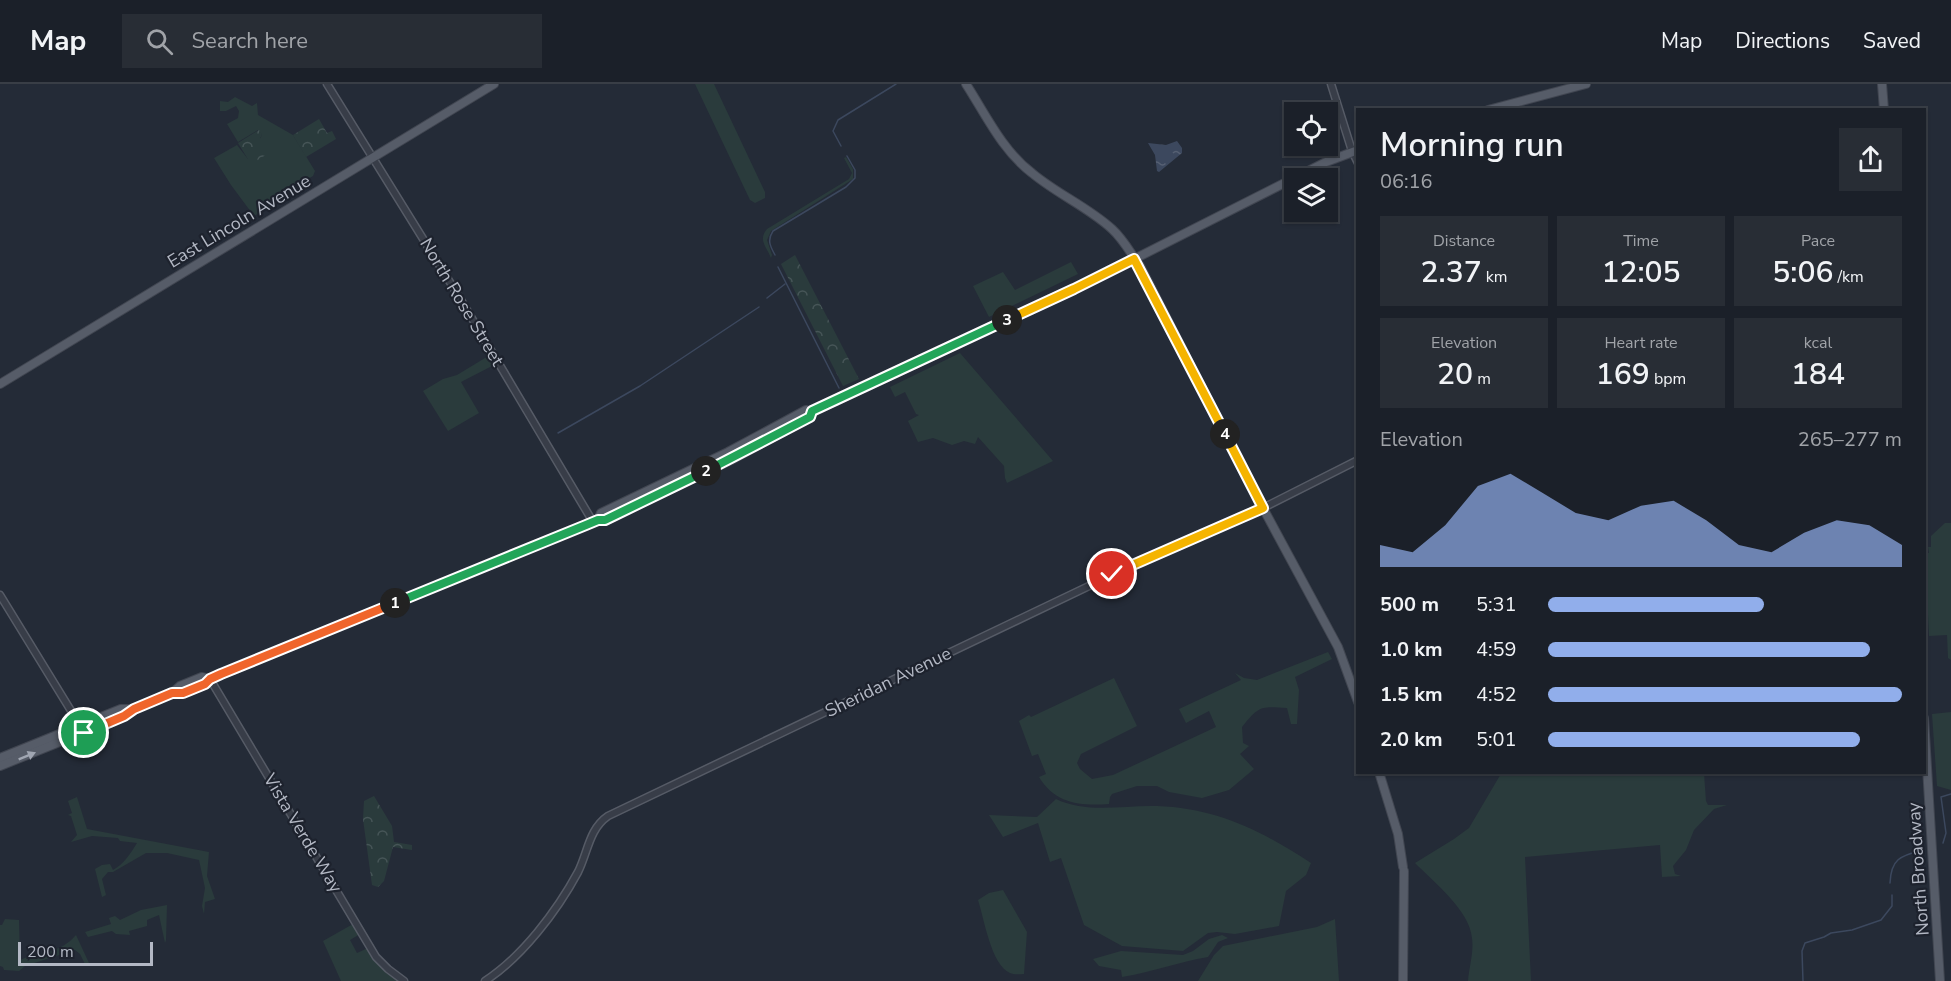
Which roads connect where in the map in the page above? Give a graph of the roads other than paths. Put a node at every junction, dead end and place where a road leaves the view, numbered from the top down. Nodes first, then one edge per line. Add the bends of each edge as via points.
1 (327, 84) edge
2 (494, 84) edge
3 (966, 84) edge
4 (1331, 84) edge
5 (1586, 84) edge
6 (1882, 84) edge
7 (1496, 108) edge
8 (1884, 108) edge
9 (1355, 151) edge
10 (373, 158) junction
11 (1134, 259) junction
12 (0, 384) edge
13 (1356, 461) edge
14 (1263, 508) junction
15 (595, 521) junction
16 (0, 595) edge
17 (210, 679) junction
18 (1356, 696) edge
19 (82, 729) junction
20 (1926, 751) edge
21 (0, 758) edge
22 (0, 766) edge
23 (1380, 774) edge
24 (404, 981) edge
25 (485, 981) edge
26 (1403, 981) edge
27 (1940, 981) edge

1 - 10 street, North Rose Street
2 - 10 main road, East Lincoln Avenue
3 - 11 main road via 1019,162 1103,222
4 - 9 street
5 - 7 main road
6 - 8 main road
9 - 11 main road
10 - 12 main road, East Lincoln Avenue
10 - 15 street, North Rose Street
11 - 14 main road
11 - 15 main road via 812,411 810,417 728,461 605,520
13 - 14 street, Sheridan Avenue
14 - 18 main road via 1338,647
14 - 25 street, Sheridan Avenue via 1112,574 608,816 594,830 577,874 541,927 507,964
15 - 17 main road
16 - 19 street
17 - 19 main road via 183,693 172,693 124,716
17 - 24 street, Vista Verde Way via 376,957
19 - 21 main road
22 -> 19 main road
20 - 27 main road, North Broadway
23 - 26 main road via 1398,834 1403,869

